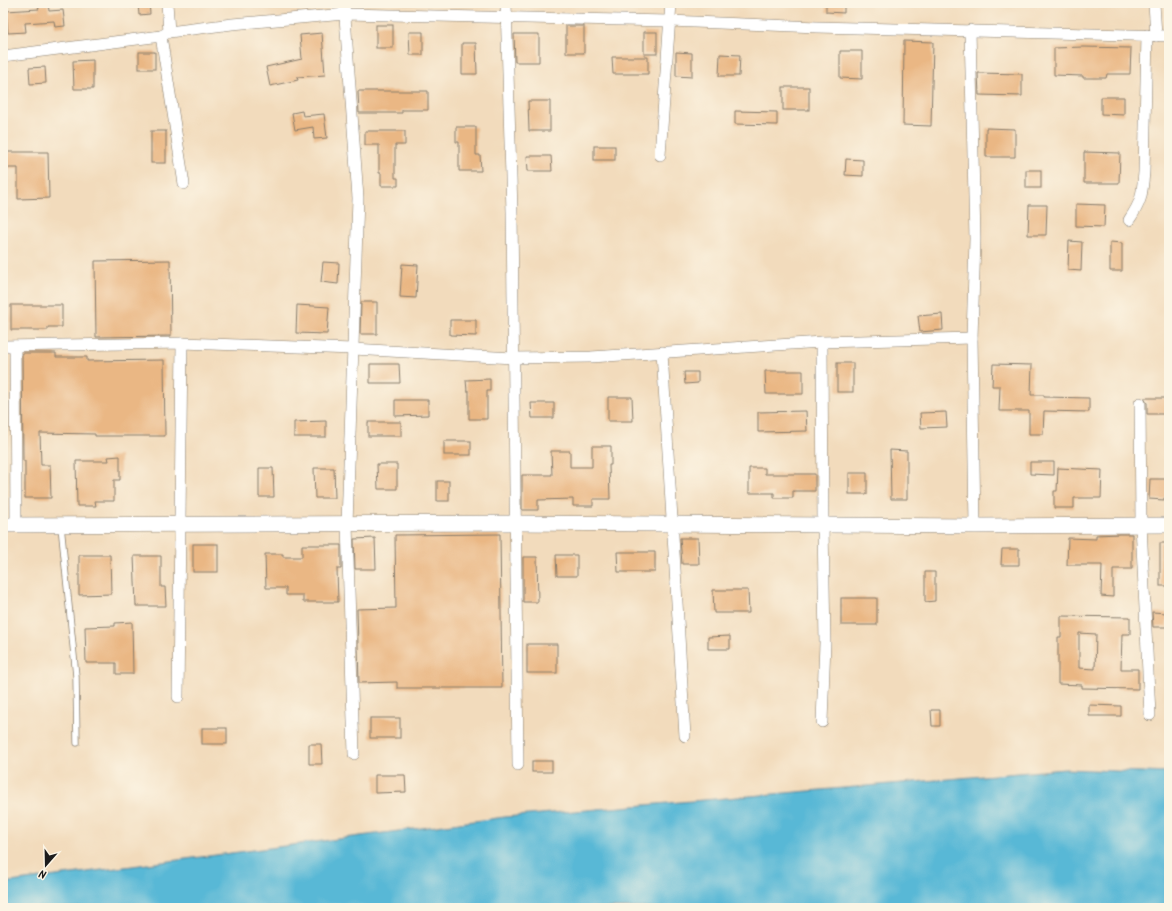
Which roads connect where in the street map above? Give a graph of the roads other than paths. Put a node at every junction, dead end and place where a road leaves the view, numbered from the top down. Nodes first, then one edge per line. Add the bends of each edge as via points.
1 (166, 3) edge
2 (506, 3) edge
3 (671, 3) edge
4 (1154, 3) edge
5 (345, 8) edge
6 (506, 18) junction
7 (669, 21) junction
8 (970, 30) junction
9 (165, 34) junction
10 (1152, 36) junction
11 (1169, 36) edge
12 (3, 56) edge
13 (660, 155) dead end
14 (184, 184) dead end
15 (1129, 220) dead end
16 (972, 338) junction
17 (822, 342) junction
18 (182, 344) junction
19 (3, 346) edge
20 (15, 346) junction
21 (353, 349) junction
22 (662, 352) junction
23 (513, 358) junction
24 (1140, 403) dead end
25 (516, 523) junction
26 (180, 524) junction
27 (347, 524) junction
28 (673, 524) junction
29 (823, 524) junction
30 (1142, 524) junction
31 (9, 525) edge
32 (61, 525) junction
33 (1169, 525) edge
34 (976, 526) junction
35 (178, 697) dead end
36 (1150, 716) dead end
37 (822, 722) dead end
38 (685, 736) dead end
39 (76, 743) dead end
40 (354, 754) dead end
41 (518, 765) dead end

1 - 9 street
2 - 6 street
3 - 7 street
4 - 10 street
5 - 6 street
5 - 9 street
5 - 21 street via 358,198
6 - 7 street
6 - 23 street via 512,212
7 - 8 street
7 - 13 street
8 - 10 street
8 - 16 street via 975,239
9 - 12 street
9 - 14 street
10 - 11 street
10 - 15 street via 1142,195
16 - 17 street
16 - 34 street
17 - 22 street
17 - 29 street
18 - 20 street
18 - 21 street
18 - 26 street
19 - 20 street
20 - 31 street
21 - 23 street
21 - 27 street
22 - 23 street via 591,357
22 - 28 street
23 - 25 street
24 - 30 street
25 - 27 street
25 - 28 street
25 - 41 street
26 - 27 street
26 - 32 street
26 - 35 street
27 - 40 street
28 - 29 street
28 - 38 street
29 - 34 street
29 - 37 street via 825,643
30 - 33 street
30 - 34 street
30 - 36 street
31 - 32 street
32 - 39 lane via 76,676

